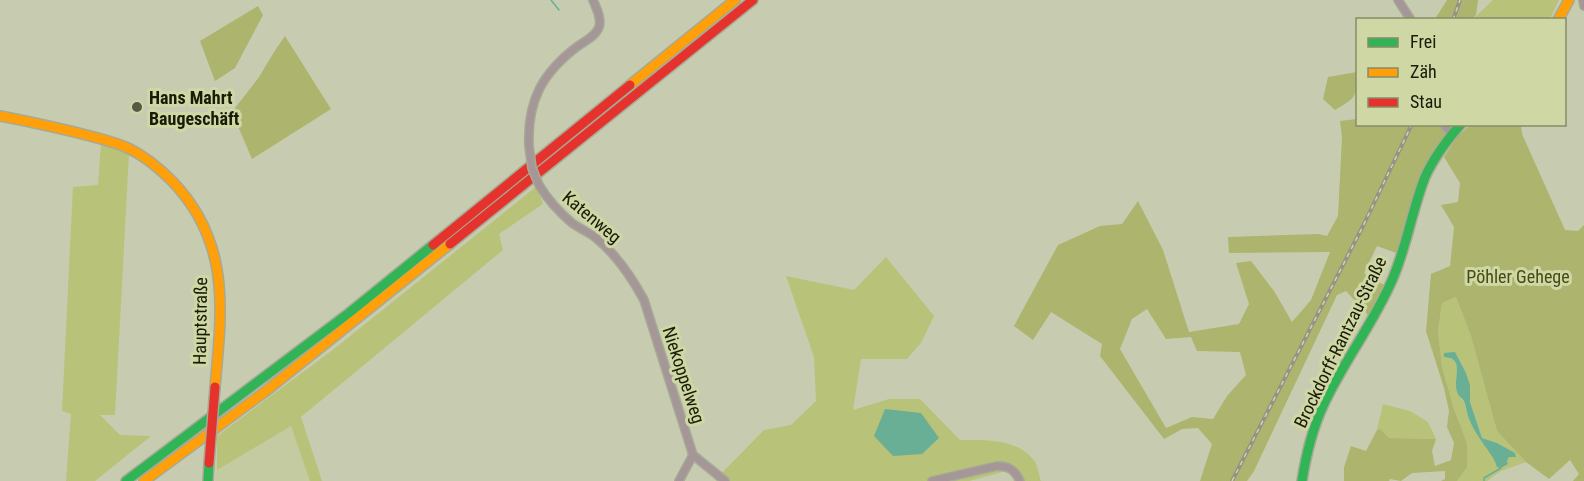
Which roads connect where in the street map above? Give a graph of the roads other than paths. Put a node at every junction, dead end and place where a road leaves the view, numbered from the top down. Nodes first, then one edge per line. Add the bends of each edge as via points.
1 (593, 0) edge
2 (735, 0) edge
3 (753, 0) edge
4 (1398, 0) edge
5 (1569, 0) edge
6 (1583, 0) edge
7 (1584, 6) edge
8 (1410, 18) edge
9 (1559, 18) edge
10 (0, 116) edge
11 (1445, 126) edge
12 (1459, 126) edge
13 (1452, 134) junction
14 (626, 269) joint
15 (693, 455) junction
16 (126, 481) edge
17 (144, 481) edge
18 (208, 481) edge
19 (679, 481) edge
20 (725, 481) edge
21 (932, 481) edge
22 (1020, 481) edge
23 (1302, 481) edge

1 - 14 street, Katenweg, bridge via 599,27 550,70 542,83 528,126 528,147 539,185 556,209 593,235
2 - 16 main road via 349,313
3 - 17 main road via 394,291
4 - 8 street
5 - 9 main road
6 - 7 street
10 - 18 main road, Hauptstraße, bridge via 60,128 131,149 173,182 203,224 219,275 221,310
11 - 13 street
12 - 13 main road, Brockdorff-Rantzau-Straße
13 - 23 main road, Brockdorff-Rantzau-Straße via 1422,184 1390,283 1319,414
14 - 15 street, Niekoppelweg via 644,300
15 - 19 street
15 - 20 street
21 - 22 street via 1004,466 1013,470

